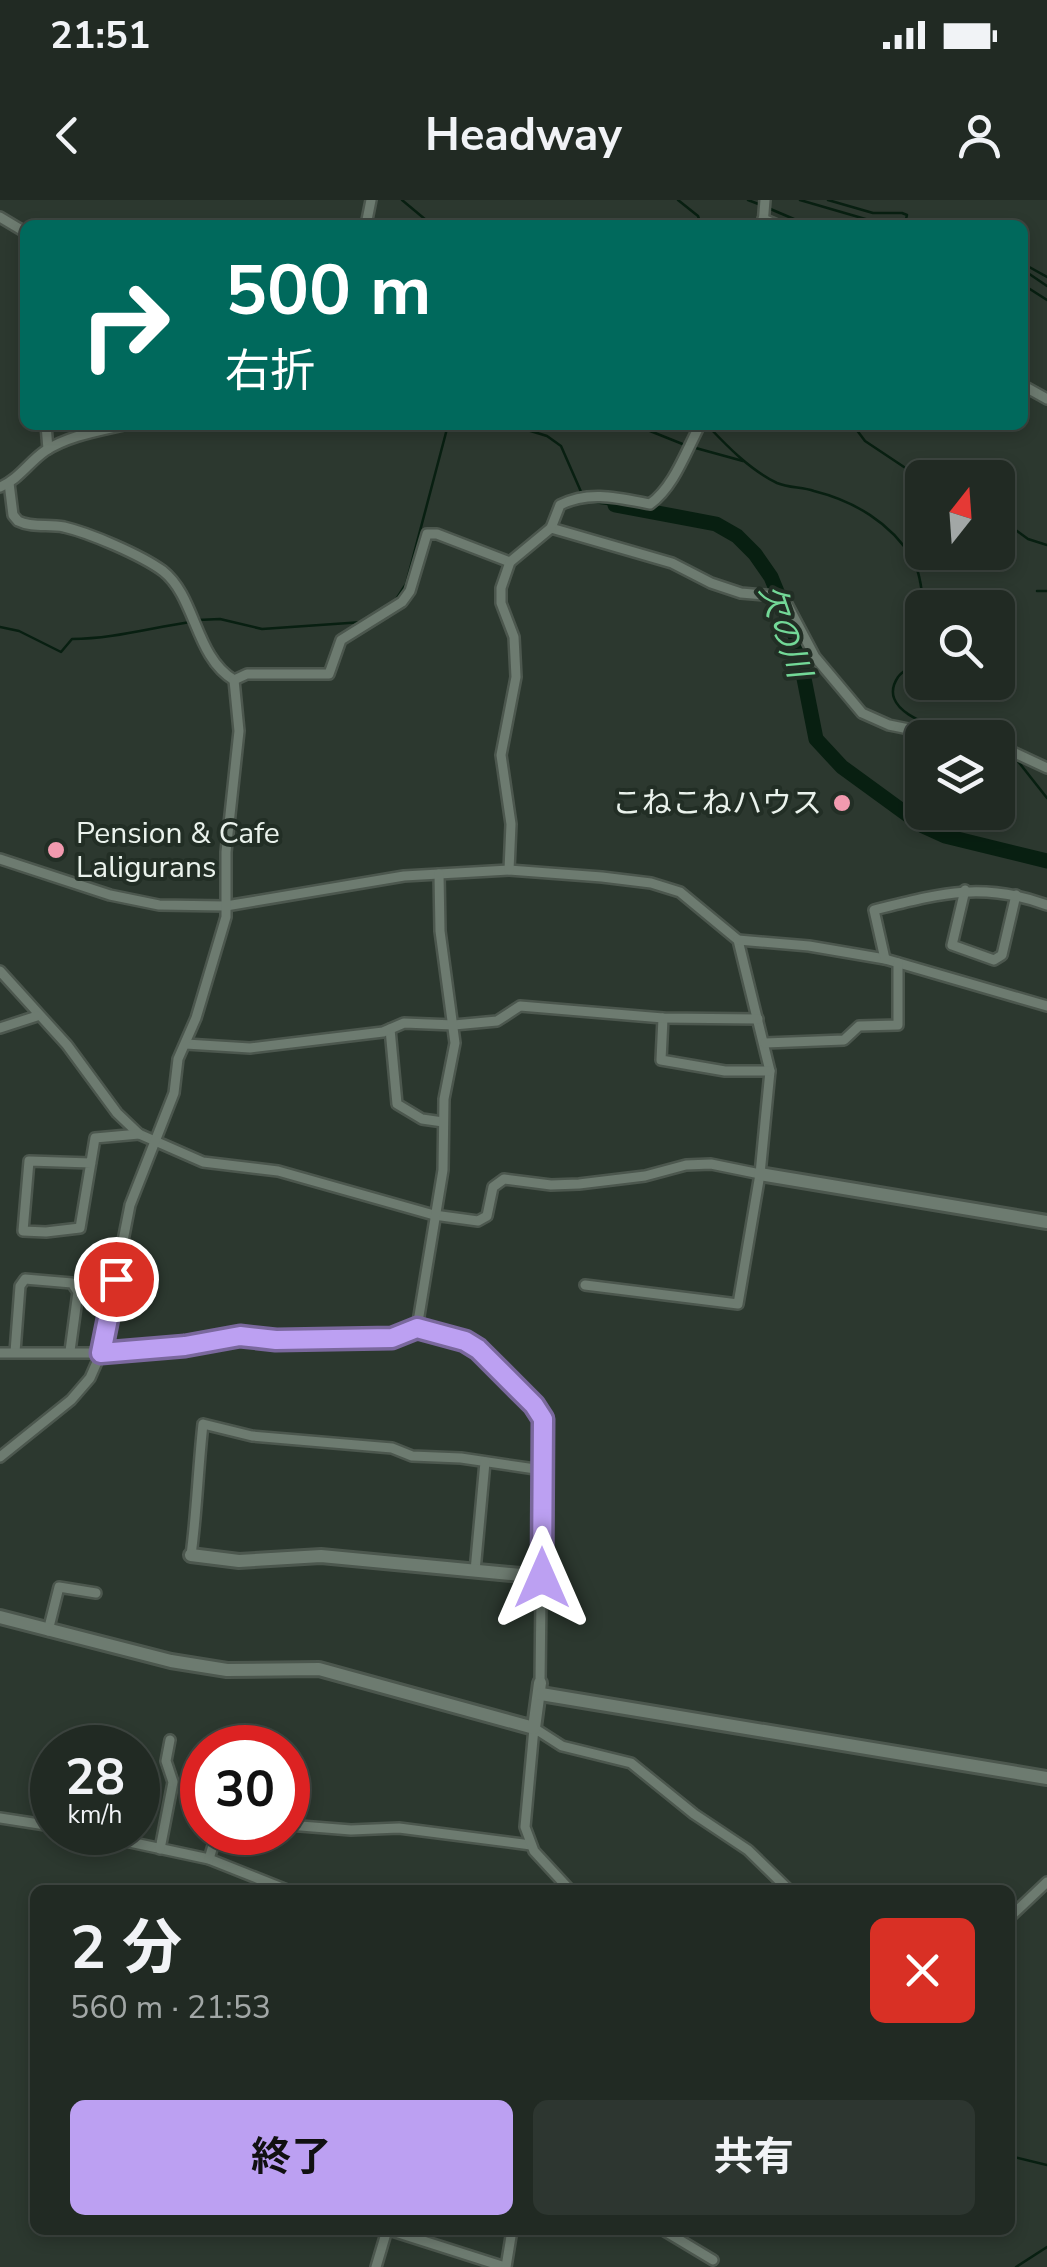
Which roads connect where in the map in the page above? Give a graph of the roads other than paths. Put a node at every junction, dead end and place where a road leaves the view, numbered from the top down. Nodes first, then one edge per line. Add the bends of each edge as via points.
1 (46, 430) edge
2 (102, 430) edge
3 (697, 430) edge
4 (48, 449) junction
5 (4, 485) edge
6 (551, 528) junction
7 (510, 562) junction
8 (234, 680) junction
9 (905, 728) edge
10 (1015, 752) edge
11 (1047, 768) edge
12 (0, 860) edge
13 (510, 870) junction
14 (439, 874) junction
15 (966, 890) junction
16 (1016, 895) junction
17 (1047, 905) edge
18 (226, 906) junction
19 (738, 940) junction
20 (885, 959) junction
21 (898, 963) junction
22 (0, 972) edge
23 (1047, 1006) edge
24 (37, 1016) junction
25 (662, 1018) junction
26 (758, 1019) junction
27 (454, 1025) junction
28 (0, 1028) edge
29 (390, 1029) junction
30 (186, 1044) junction
31 (765, 1044) junction
32 (770, 1071) junction
33 (442, 1122) junction
34 (139, 1134) junction
35 (154, 1140) junction
36 (91, 1162) junction
37 (760, 1174) junction
38 (434, 1215) junction
39 (1047, 1222) edge
40 (585, 1284) dead end
41 (417, 1328) junction
42 (70, 1351) junction
43 (15, 1352) junction
44 (0, 1353) edge
45 (101, 1353) junction
46 (0, 1457) edge
47 (485, 1462) junction
48 (542, 1470) junction
49 (191, 1555) joint
50 (475, 1571) junction
51 (542, 1578) junction
52 (96, 1592) dead end
53 (0, 1618) edge
54 (48, 1631) junction
55 (540, 1689) junction
56 (534, 1728) junction
57 (170, 1740) dead end
58 (1047, 1778) edge
59 (0, 1818) edge
60 (30, 1823) edge
61 (310, 1827) edge
62 (531, 1844) junction
63 (160, 1849) joint
64 (211, 1855) edge
65 (210, 1859) junction
66 (1047, 1882) edge
67 (274, 1885) edge
68 (566, 1885) edge
69 (784, 1885) edge
70 (1015, 1913) edge
71 (386, 2235) edge
72 (404, 2235) edge
73 (511, 2235) edge
74 (672, 2235) edge
75 (713, 2260) dead end
76 (376, 2267) edge
77 (506, 2267) edge

1 - 4 street
2 - 4 street
3 - 6 street via 650,504 584,496 560,505
4 - 5 street
5 - 8 street via 13,515 25,525 63,527 170,578 221,672
6 - 7 street
6 - 9 street via 787,604 814,657 862,713
7 - 8 street via 427,534 410,591 391,612 341,640 329,674 247,674
7 - 13 street via 501,603 514,636 516,678 500,755 512,824
8 - 18 street via 238,731
10 - 11 street
12 - 18 street via 131,900
13 - 14 street
13 - 19 street via 680,892
14 - 18 street
14 - 27 street
15 - 16 street
15 - 16 street via 952,945 994,960 1002,955
15 - 20 street via 874,910
16 - 17 street
18 - 30 street
19 - 20 street
19 - 26 street
20 - 21 street
21 - 23 street
21 - 31 street via 898,1025 859,1026 844,1040
22 - 24 street
24 - 28 street
24 - 34 street
25 - 26 street
25 - 27 street via 520,1006 497,1021
25 - 32 street via 661,1060
26 - 31 street
27 - 29 street via 404,1023
27 - 33 street
29 - 30 street via 250,1048
29 - 33 street via 397,1104
30 - 35 street
31 - 32 street
32 - 37 street
33 - 38 street via 443,1170
34 - 35 street
34 - 36 street via 95,1138
35 - 38 street via 203,1162 278,1171
35 - 45 street via 130,1205
36 - 36 street via 80,1228 24,1231 30,1160
37 - 38 street via 711,1164 579,1184 504,1179 493,1187 484,1220
37 - 39 street
37 - 40 street via 738,1304
38 - 41 street
41 - 45 street via 392,1338 240,1336
41 - 48 street via 478,1349 534,1405 543,1419
42 - 43 street
42 - 43 street via 78,1292 72,1283 25,1279
42 - 45 street
43 - 44 street
45 - 46 street via 70,1400
47 - 48 street
47 - 49 street via 252,1436 203,1424
47 - 50 street
48 - 51 street
49 - 50 street via 240,1561 321,1556
50 - 51 street
51 - 55 street
52 - 54 street via 59,1587
53 - 54 street
54 - 56 street via 227,1670 319,1669
55 - 56 street
55 - 58 street
56 - 62 street via 525,1827
56 - 69 street via 562,1746 632,1763
57 - 63 street via 166,1762 173,1782
59 - 60 street
61 - 62 street via 399,1828
62 - 68 street
63 - 65 street
64 - 65 street
65 - 67 street
66 - 70 street
71 - 76 street
72 - 77 street
73 - 77 street
74 - 75 street

